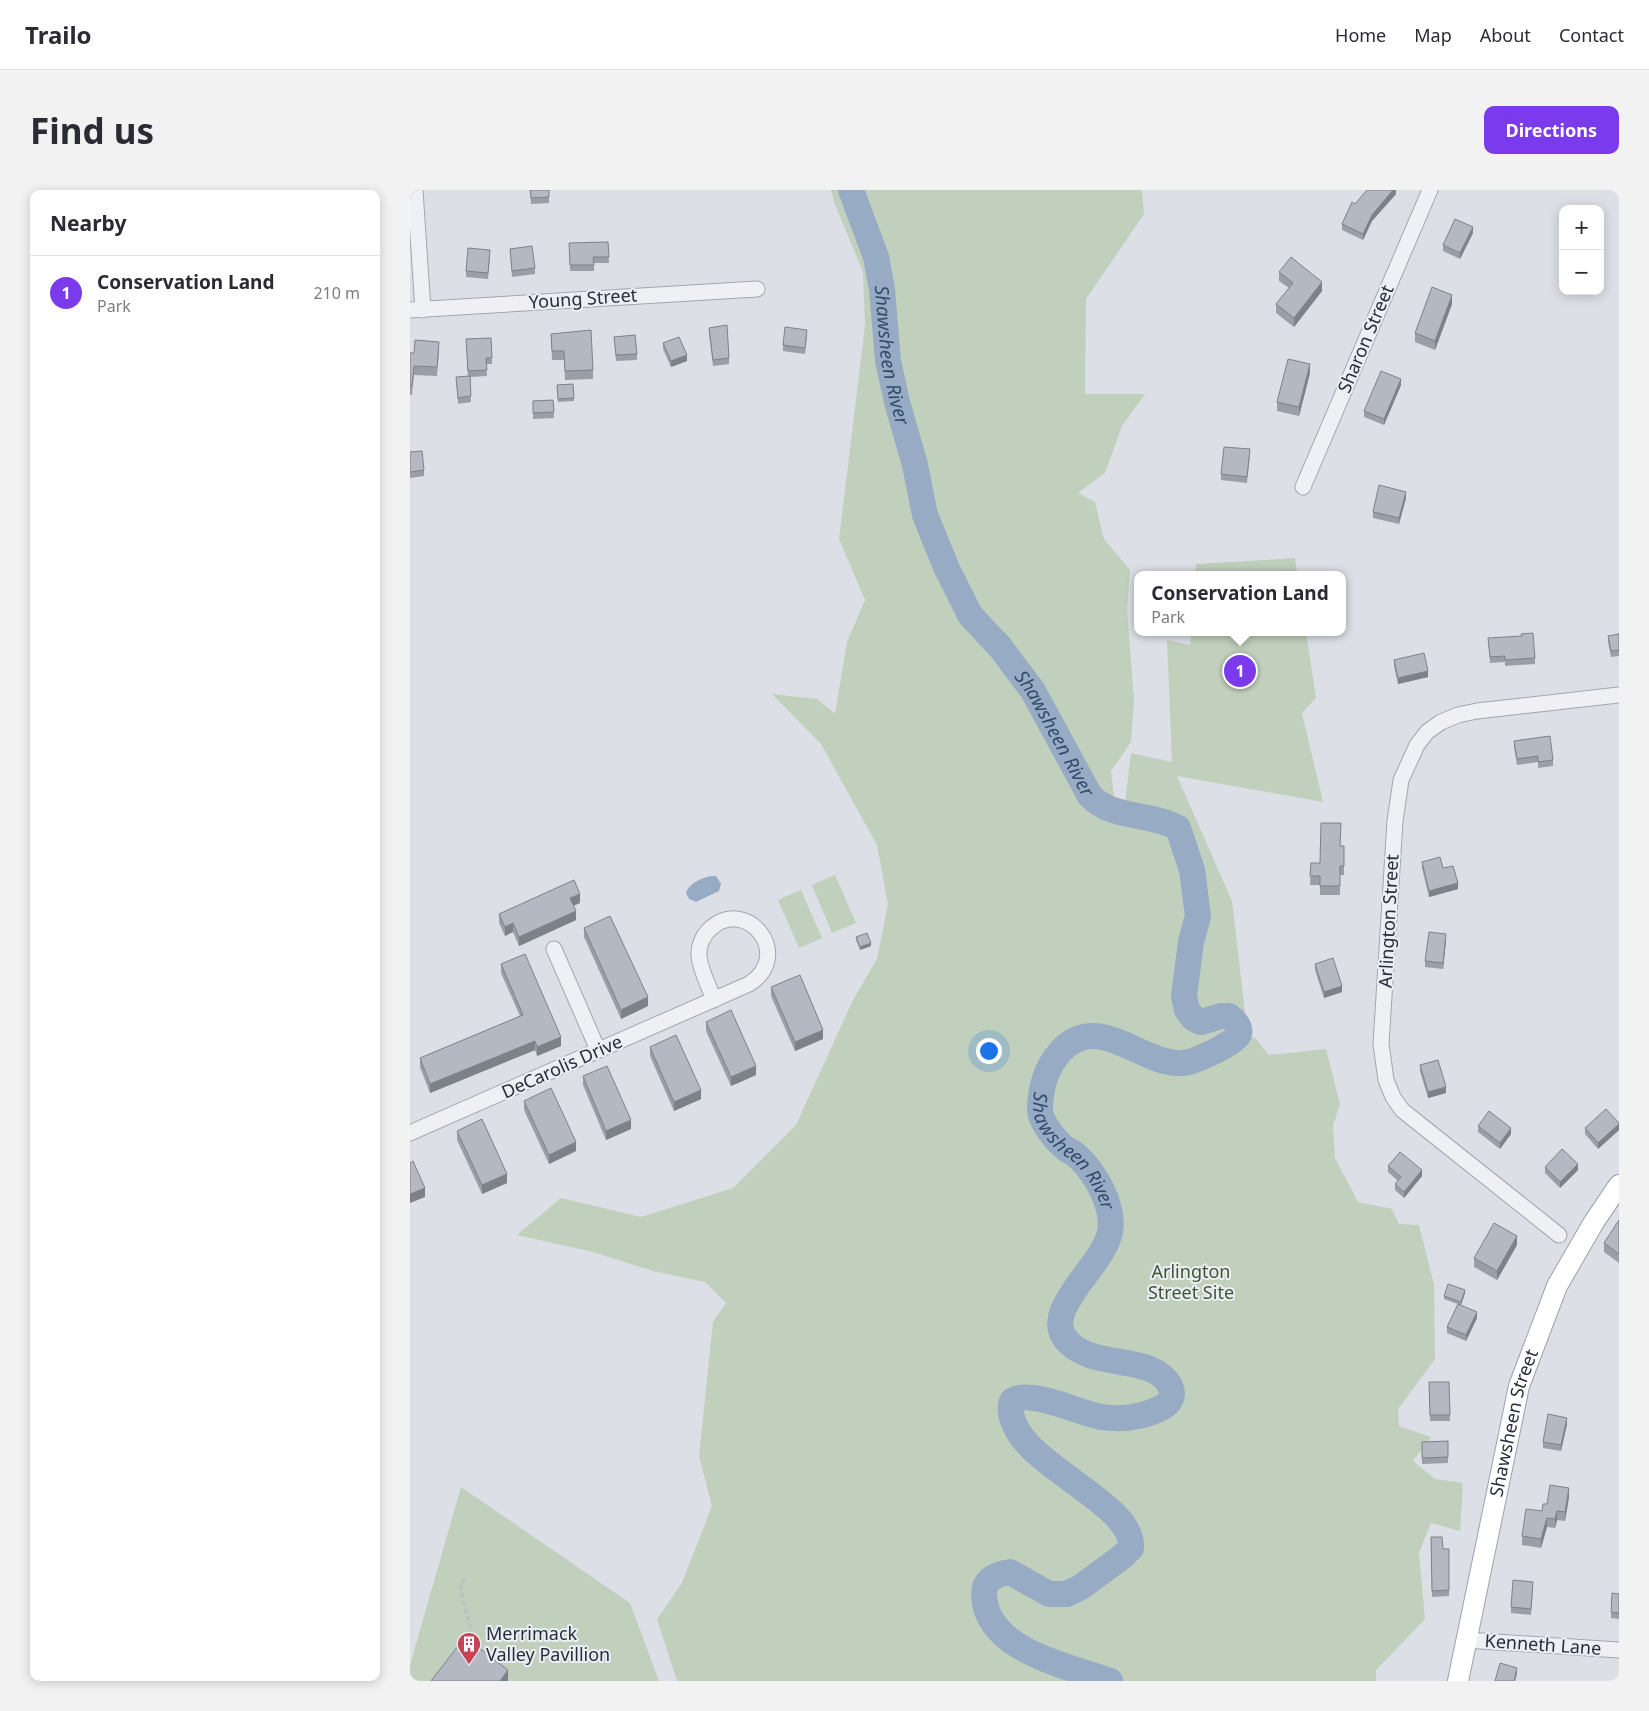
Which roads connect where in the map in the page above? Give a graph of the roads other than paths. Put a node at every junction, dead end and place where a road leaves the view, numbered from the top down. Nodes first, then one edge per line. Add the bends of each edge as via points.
1 (416, 190) edge
2 (1430, 190) edge
3 (757, 289) dead end
4 (416, 310) edge
5 (1302, 487) dead end
6 (1619, 695) edge
7 (554, 949) dead end
8 (714, 1000) junction
9 (598, 1050) junction
10 (410, 1133) edge
11 (1619, 1185) edge
12 (1559, 1235) dead end
13 (1466, 1640) junction
14 (1619, 1650) edge
15 (1458, 1681) edge

1 - 4 street
2 - 5 street, Sharon Street
3 - 4 street, Young Street
6 - 12 street, Arlington Street via 1477,711 1441,722 1427,732 1408,762 1401,780 1395,821 1381,1044 1386,1080 1393,1097 1414,1122
7 - 9 street
8 - 8 street, DeCarolis Drive via 700,962 702,941 708,931 722,921 746,922 760,932 766,942 765,968 749,984
8 - 9 street, DeCarolis Drive
9 - 10 street, DeCarolis Drive
11 - 13 main road, Shawsheen Street via 1558,1286 1519,1386
13 - 14 street, Kenneth Lane
13 - 15 main road, Shawsheen Street

